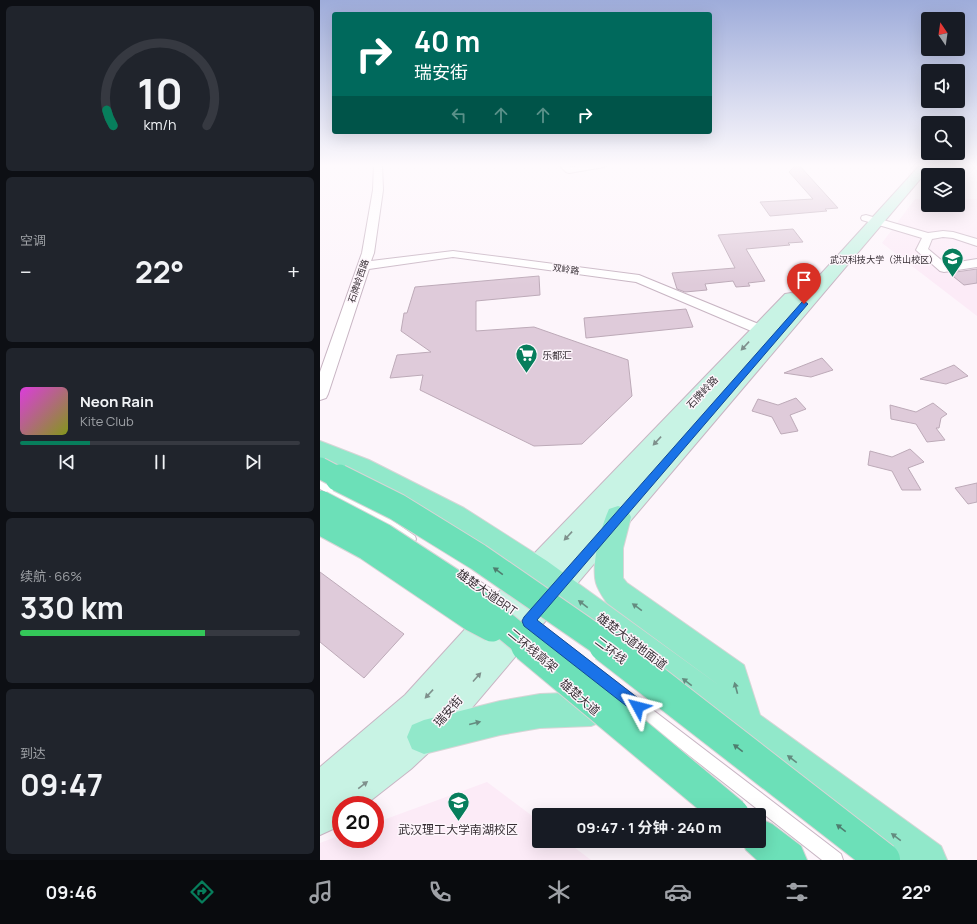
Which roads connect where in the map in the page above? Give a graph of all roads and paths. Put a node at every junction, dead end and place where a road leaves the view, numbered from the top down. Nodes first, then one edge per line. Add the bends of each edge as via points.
1 (376, 204) edge
2 (884, 204) edge
3 (887, 204) edge
4 (872, 219) junction
5 (928, 236) junction
6 (977, 243) edge
7 (977, 263) edge
8 (363, 266) junction
9 (761, 330) junction
10 (320, 394) edge
11 (320, 450) edge
12 (320, 468) edge
13 (320, 484) edge
14 (320, 504) edge
15 (618, 517) junction
16 (320, 522) edge
17 (423, 548) dead end
18 (436, 557) dead end
19 (547, 578) junction
20 (515, 628) junction
21 (591, 708) junction
22 (746, 726) junction
23 (424, 737) junction
24 (320, 790) edge
25 (725, 808) edge
26 (726, 808) edge
27 (320, 816) edge
28 (766, 838) edge
29 (766, 843) edge
30 (787, 860) edge
31 (796, 860) edge
32 (835, 860) edge
33 (883, 860) edge
34 (927, 860) edge

1 - 8 street, 石牌岭西路 via 368,253
2 - 4 main road, 石牌岭路
3 - 4 main road, 石牌岭路
4 - 5 street
4 - 9 main road, 石牌岭路
4 - 15 main road, 石牌岭路
5 - 6 street via 943,234 967,238
5 - 7 street via 922,250 944,268
8 - 9 street, 双岭路 via 453,254 639,279
8 - 10 street, 石牌岭西路
9 -> 19 main road, 石牌岭路
11 - 19 main road, 雄楚大道地面道 via 361,467 455,516
33 -> 12 highway, 二环线, bridge via 606,646 478,557 397,507
13 - 17 lane via 366,508
14 - 20 highway, 二环线高架, bridge via 384,537
15 - 19 main road, 石牌岭路
22 -> 15 main road via 733,676 617,593 610,583 609,560
16 - 20 main road, 雄楚大道
16 - 20 highway, bridge via 368,547 473,618
18 - 20 lane, 雄楚大道BRT
19 - 20 main road, 瑞安街
22 -> 19 main road, 雄楚大道地面道
20 - 21 main road, 雄楚大道
23 -> 20 main road, 瑞安街
20 -> 24 main road, 瑞安街 via 416,707
20 - 26 highway, 二环线高架, bridge
20 - 32 lane, 雄楚大道BRT
23 -> 21 main road via 540,711
21 - 25 main road, 雄楚大道
34 -> 22 main road, 雄楚大道地面道
27 -> 23 main road, 瑞安街
28 - 31 main road
29 - 30 highway

